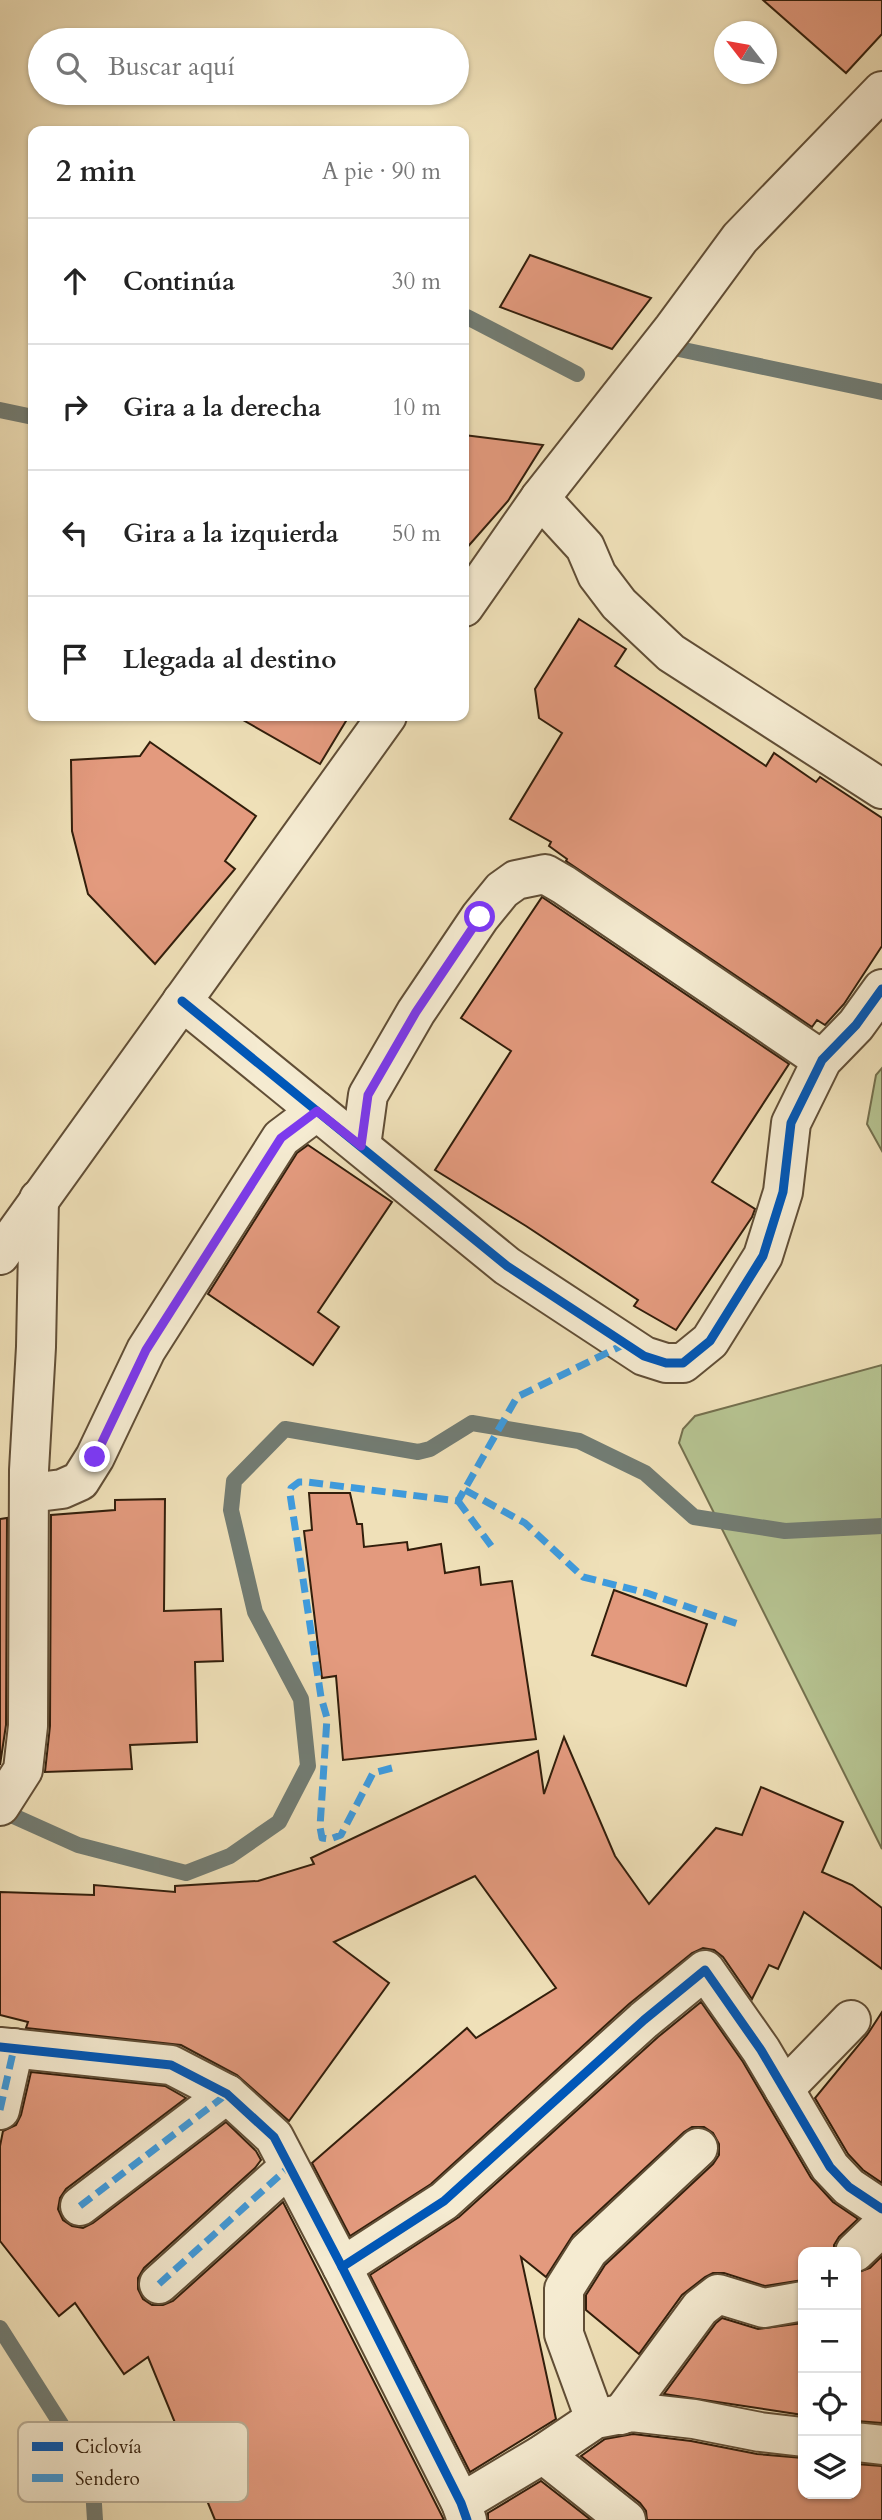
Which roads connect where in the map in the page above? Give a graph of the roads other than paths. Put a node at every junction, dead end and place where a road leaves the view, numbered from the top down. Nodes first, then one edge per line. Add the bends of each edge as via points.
1 (882, 91) edge
2 (540, 498) junction
3 (469, 600) edge
4 (383, 721) edge
5 (882, 789) edge
6 (882, 989) edge
7 (182, 1001) junction
8 (822, 1059) junction
9 (317, 1111) junction
10 (361, 1146) junction
11 (39, 1199) junction
12 (0, 1255) edge
13 (30, 1493) junction
14 (0, 1806) edge
15 (851, 2020) dead end
16 (7, 2047) edge
17 (784, 2089) junction
18 (227, 2094) junction
19 (0, 2110) edge
20 (698, 2148) dead end
21 (289, 2167) junction
22 (80, 2206) dead end
23 (882, 2209) edge
24 (882, 2226) edge
25 (860, 2247) edge
26 (342, 2267) junction
27 (159, 2284) dead end
28 (798, 2302) edge
29 (608, 2417) junction
30 (798, 2436) edge
31 (861, 2443) edge
32 (882, 2445) edge
33 (543, 2454) junction
34 (464, 2512) edge
35 (626, 2520) edge

1 - 2 street via 740,238
2 - 3 street
2 - 5 street via 585,547 597,575 619,604 671,653
4 - 7 street
6 - 8 street via 856,1025
7 - 9 street
7 - 11 street
8 - 10 street via 564,885 545,874 530,875 502,890 416,1012 368,1095
8 - 10 street via 791,1123 783,1192 763,1256 710,1341 683,1363 644,1356 508,1266
9 - 10 street
9 - 13 street via 281,1138 146,1350 80,1481 62,1489
11 - 12 street
11 - 13 street
13 - 14 street via 29,1726 23,1770
15 - 17 street
16 - 18 street via 171,2064
16 - 19 street
17 - 23 street via 830,2167 849,2188
17 - 26 street via 705,1970 444,2201
18 - 21 street via 274,2137
18 - 22 street
20 - 29 street via 588,2252 564,2289 564,2334
21 - 26 street
21 - 27 street
24 - 25 street
26 - 34 street
28 - 29 street via 764,2308 718,2294 700,2308
29 - 30 street via 632,2412
29 - 33 street
31 - 32 street
33 - 34 street
33 - 35 street

